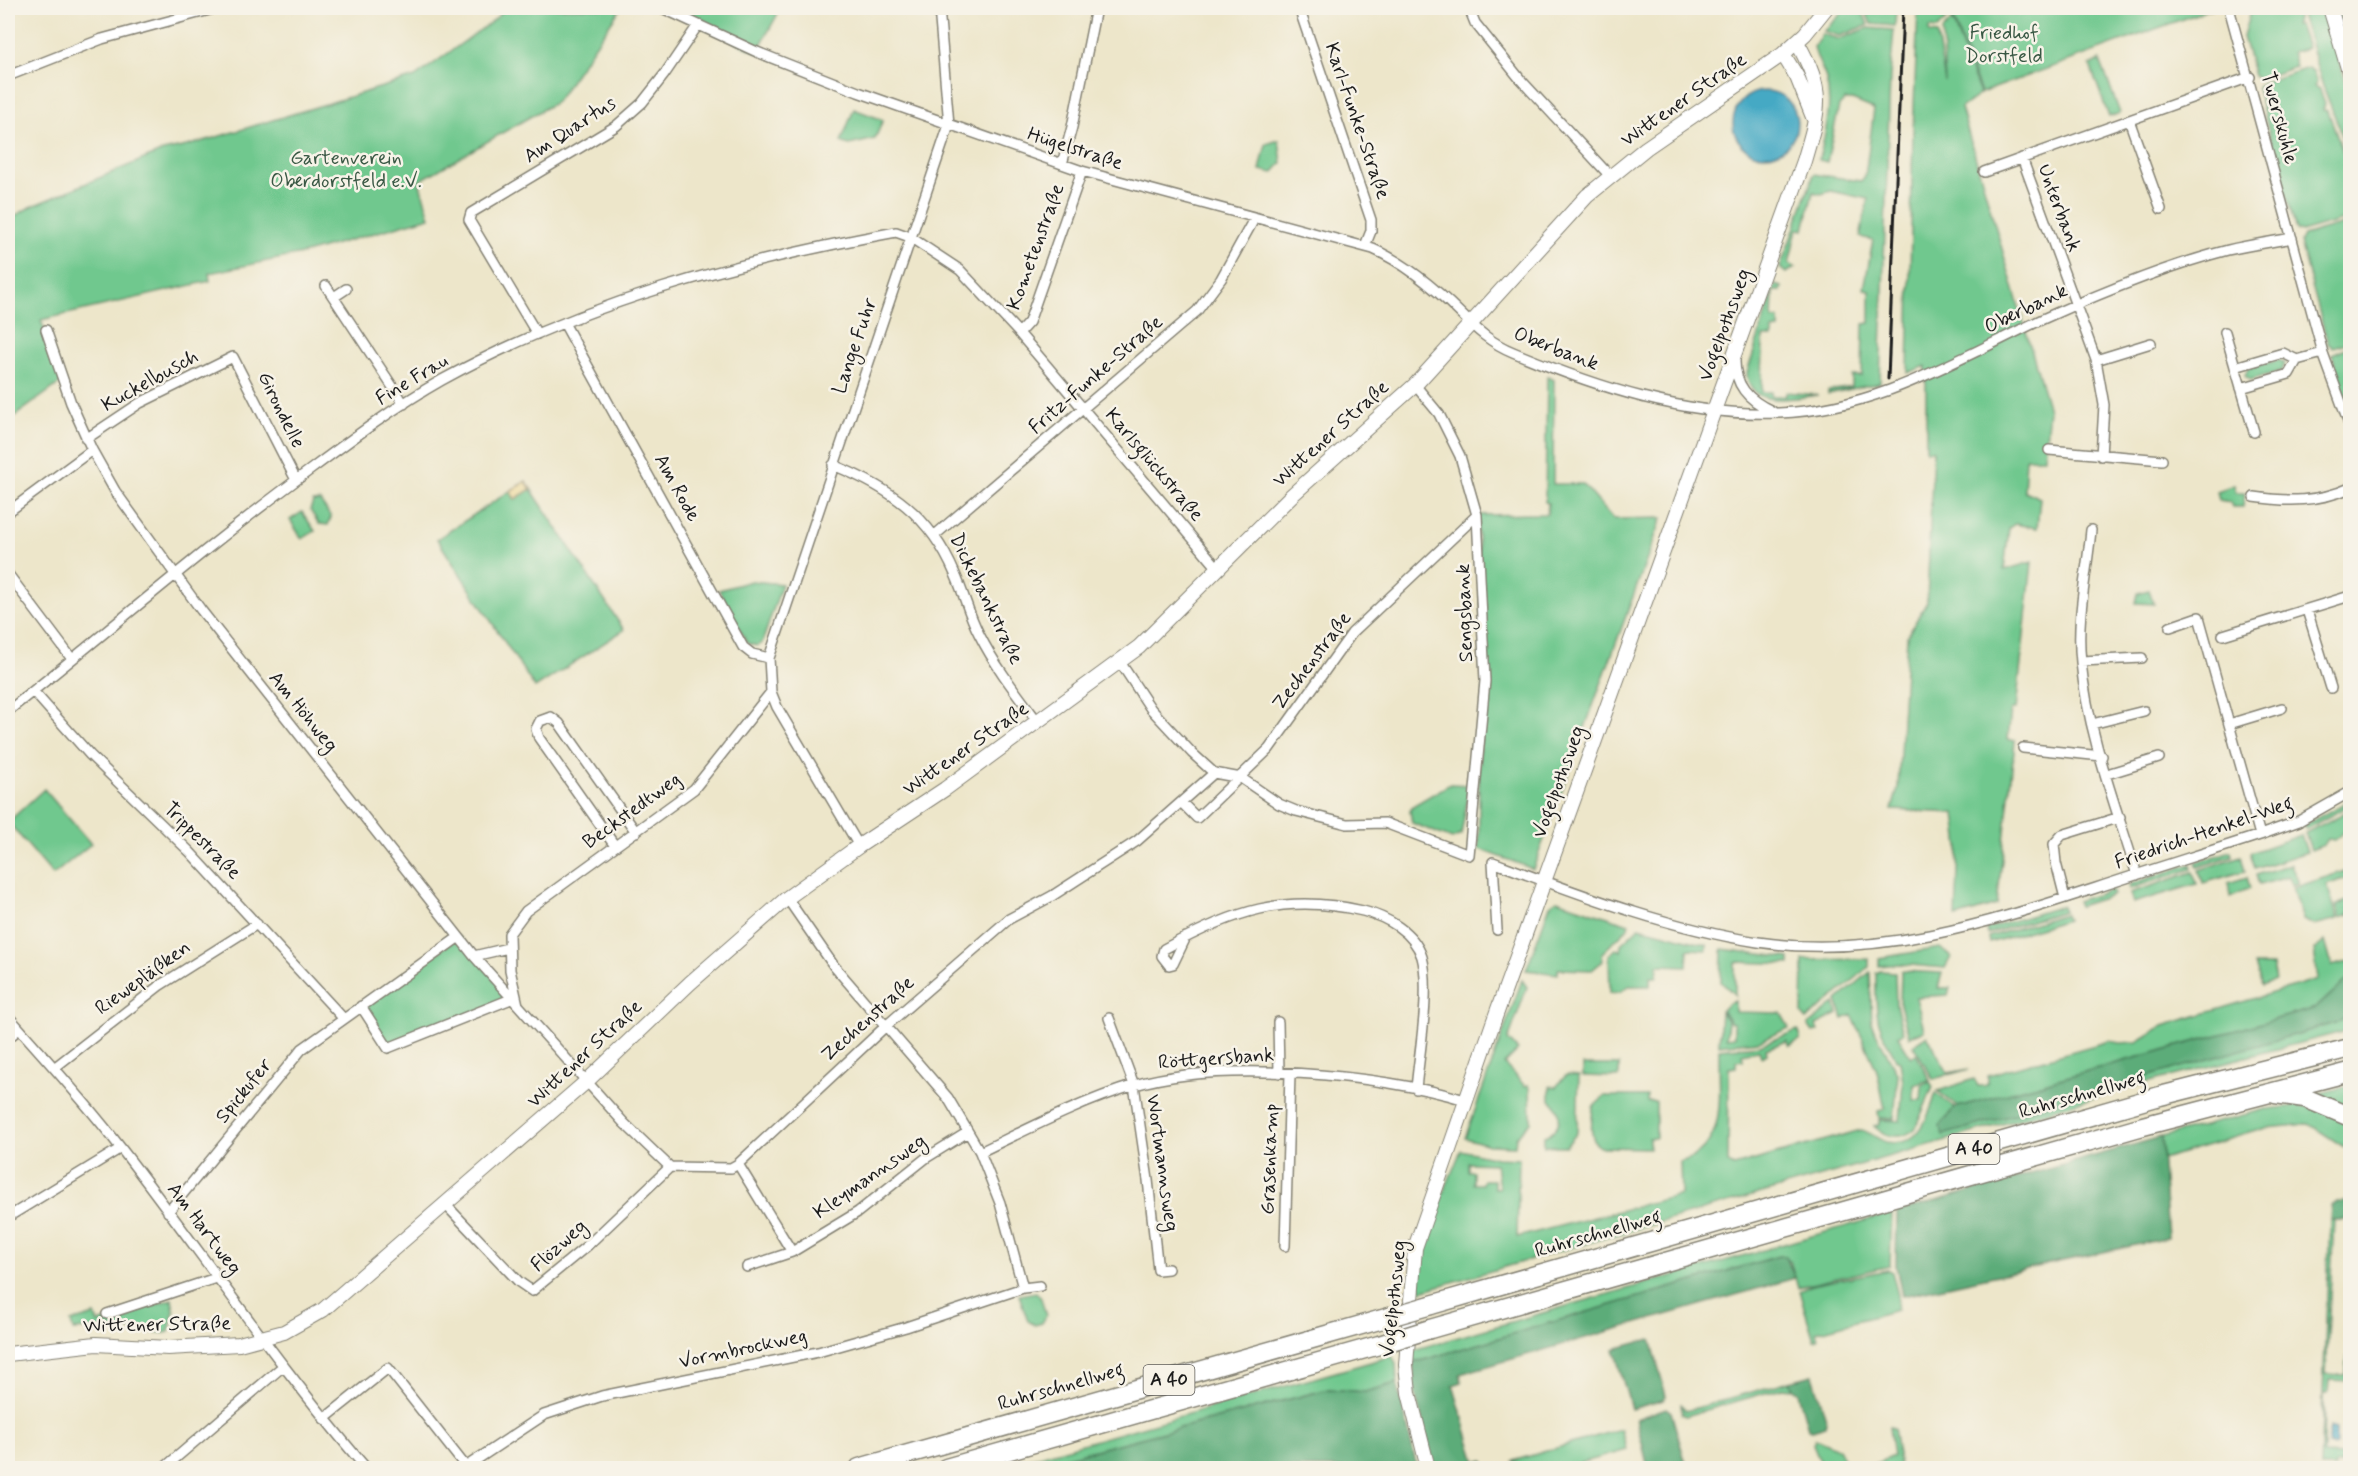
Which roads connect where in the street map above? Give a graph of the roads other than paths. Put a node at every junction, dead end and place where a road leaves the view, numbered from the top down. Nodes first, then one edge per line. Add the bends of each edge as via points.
1 (217, 8) edge
2 (662, 8) edge
3 (939, 8) edge
4 (1096, 8) edge
5 (1299, 8) edge
6 (1468, 8) edge
7 (1826, 8) edge
8 (2229, 8) edge
9 (2330, 8) edge
10 (698, 25) junction
11 (1797, 42) junction
12 (1783, 54) junction
13 (2350, 75) edge
14 (8, 76) edge
15 (2250, 77) junction
16 (1814, 119) junction
17 (2129, 120) junction
18 (949, 125) junction
19 (2022, 158) junction
20 (1062, 164) junction
21 (1082, 171) junction
22 (1984, 171) dead end
23 (1610, 176) junction
24 (2161, 209) dead end
25 (1254, 219) junction
26 (910, 237) junction
27 (2292, 238) junction
28 (1365, 246) junction
29 (326, 286) dead end
30 (346, 289) dead end
31 (334, 297) junction
32 (2076, 304) junction
33 (564, 323) junction
34 (1470, 325) junction
35 (46, 330) dead end
36 (2225, 332) dead end
37 (1019, 333) junction
38 (537, 334) junction
39 (2151, 343) dead end
40 (1736, 352) junction
41 (2324, 353) junction
42 (233, 357) joint
43 (2096, 360) junction
44 (2297, 360) junction
45 (2235, 367) junction
46 (1415, 385) junction
47 (2241, 388) junction
48 (404, 404) junction
49 (1083, 409) junction
50 (1714, 411) junction
51 (1777, 413) junction
52 (2350, 427) edge
53 (2254, 432) dead end
54 (86, 439) junction
55 (92, 450) junction
56 (2049, 450) dead end
57 (2101, 456) junction
58 (2162, 460) dead end
59 (832, 465) junction
60 (296, 480) junction
61 (2350, 488) edge
62 (2254, 497) dead end
63 (8, 512) edge
64 (1477, 515) junction
65 (2091, 530) dead end
66 (935, 535) junction
67 (1217, 567) junction
68 (8, 574) edge
69 (175, 575) junction
70 (2350, 596) edge
71 (2307, 610) junction
72 (2170, 627) dead end
73 (2223, 635) dead end
74 (769, 658) junction
75 (2142, 658) dead end
76 (72, 659) junction
77 (2081, 661) junction
78 (1120, 662) junction
79 (2331, 688) dead end
80 (33, 692) junction
81 (771, 692) junction
82 (2282, 708) dead end
83 (8, 711) edge
84 (2144, 711) dead end
85 (1038, 722) junction
86 (2092, 724) junction
87 (2229, 724) junction
88 (2023, 748) dead end
89 (2102, 756) junction
90 (2158, 758) dead end
91 (1214, 773) junction
92 (2107, 774) junction
93 (1241, 778) junction
94 (2350, 792) edge
95 (1182, 803) junction
96 (2120, 817) junction
97 (636, 832) junction
98 (2260, 835) junction
99 (615, 846) junction
100 (858, 846) junction
101 (2137, 875) junction
102 (1544, 881) junction
103 (787, 898) junction
104 (2066, 898) junction
105 (257, 924) junction
106 (1497, 930) dead end
107 (459, 937) junction
108 (1186, 937) dead end
109 (508, 948) junction
110 (474, 956) junction
111 (512, 999) junction
112 (361, 1006) junction
113 (518, 1007) junction
114 (8, 1016) edge
115 (343, 1018) junction
116 (1110, 1018) dead end
117 (1278, 1022) dead end
118 (887, 1025) junction
119 (19, 1029) junction
120 (8, 1038) edge
121 (2350, 1048) edge
122 (54, 1068) junction
123 (2350, 1072) edge
124 (1279, 1073) junction
125 (1290, 1074) junction
126 (587, 1081) junction
127 (1134, 1085) junction
128 (1416, 1089) junction
129 (2247, 1097) junction
130 (1465, 1100) junction
131 (2350, 1117) edge
132 (968, 1132) junction
133 (121, 1148) junction
134 (980, 1152) junction
135 (738, 1164) junction
136 (670, 1167) junction
137 (446, 1205) junction
138 (168, 1212) junction
139 (8, 1217) edge
140 (1285, 1246) dead end
141 (792, 1252) junction
142 (747, 1267) dead end
143 (1168, 1269) dead end
144 (219, 1277) junction
145 (1040, 1286) dead end
146 (1023, 1288) junction
147 (107, 1314) dead end
148 (262, 1339) junction
149 (41, 1350) junction
150 (8, 1354) edge
151 (8, 1364) edge
152 (282, 1367) junction
153 (324, 1419) junction
154 (164, 1468) edge
155 (366, 1468) edge
156 (465, 1468) edge
157 (859, 1468) edge
158 (946, 1468) edge
159 (1428, 1468) edge

1 - 14 street via 102,39
2 - 10 street, Hügelstraße
3 - 18 street, Lange Fuhr
4 - 20 street, Kometenstraße
5 - 28 street, Karl-Funke-Straße via 1371,220
6 - 23 street via 1475,23 1520,79
7 - 11 main road, Wittener Straße
8 - 15 street, Twerskuhle
9 - 13 main road
10 - 18 street, Hügelstraße via 757,52
10 - 38 street, Am Quartus via 642,103 615,126 471,213 469,220
11 - 12 main road, Wittener Straße
11 - 16 main road, Vogelpothsweg via 1816,82 1818,105
12 - 16 main road
12 - 23 main road, Wittener Straße
15 - 17 street, Unterbank
15 - 27 street, Twerskuhle
16 - 40 main road, Vogelpothsweg via 1803,164
17 - 19 street, Unterbank
17 - 24 street
18 - 20 street, Hügelstraße
18 - 26 street, Lange Fuhr
19 - 22 street, Unterbank
19 - 32 street, Unterbank
20 - 21 street, Hügelstraße
21 - 25 street, Hügelstraße
21 - 37 street, Kometenstraße via 1029,322
23 - 34 main road, Wittener Straße via 1587,196
25 - 28 street, Hügelstraße
25 - 49 street, Fritz-Funke-Straße via 1221,279 1197,311
26 - 33 street, Fine Frau via 896,232 731,266 627,298
26 - 37 street, Karlsglückstraße via 960,270
26 - 59 street, Lange Fuhr
27 - 32 street, Oberbank via 2228,250
27 - 41 street
28 - 34 street, Hügelstraße via 1407,268
29 - 31 street
30 - 31 street
31 - 48 street
32 - 43 street, Unterbank
32 - 51 street, Oberbank via 1892,390 1836,406
33 - 38 street, Fine Frau
33 - 74 street, Am Rode via 743,647
34 - 46 main road, Wittener Straße
34 - 50 street, Oberbank via 1504,349 1604,387 1649,400
35 - 54 street, Am Höhweg
36 - 45 street
37 - 49 street, Karlsglückstraße
38 - 48 street, Fine Frau via 469,366
39 - 43 street
40 - 50 main road, Vogelpothsweg
40 - 51 street via 1736,375 1743,390 1761,406
41 - 44 street
41 - 52 street
42 - 54 street, Kuckelbusch via 140,403
42 - 60 street, Girondelle
43 - 57 street, Unterbank via 2104,405
44 - 45 street via 2283,353
44 - 47 street via 2289,374
45 - 47 street
46 - 64 street, Sengsbank via 1438,414 1460,456
46 - 67 main road, Wittener Straße
47 - 53 street
48 - 60 street, Fine Frau
49 - 66 street, Fritz-Funke-Straße
49 - 67 street, Karlsglückstraße
50 - 51 street, Oberbank
50 - 102 main road, Vogelpothsweg
54 - 55 street, Am Höhweg
55 - 63 street
55 - 69 street, Am Höhweg
56 - 57 street
57 - 58 street
59 - 66 street, Dickebankstraße via 888,491
59 - 74 street, Lange Fuhr
60 - 69 street, Fine Frau
61 - 62 street via 2299,501
64 - 93 street, Zechenstraße via 1352,633 1269,749
64 - 93 street, Sengsbank via 1485,681 1469,855 1385,823 1347,824 1296,811
65 - 77 street via 2080,627
66 - 85 street, Dickebankstraße via 978,632
67 - 78 main road, Wittener Straße via 1158,631
68 - 76 street
69 - 76 street, Fine Frau
69 - 107 street, Am Höhweg
70 - 71 street
71 - 73 street
71 - 79 street
72 - 87 street via 2199,618
74 - 81 street, Lange Fuhr
75 - 77 street
76 - 80 street, Fine Frau
77 - 86 street
78 - 85 main road, Wittener Straße
78 - 91 street via 1151,709
80 - 83 street, Fine Frau
80 - 105 street, Trippestraße
81 - 97 street, Beckstedtweg via 694,789
81 - 100 street via 787,727
82 - 87 street
84 - 86 street
85 - 100 main road, Wittener Straße
86 - 89 street
87 - 98 street
88 - 89 street
89 - 92 street
90 - 92 street
91 - 93 street
91 - 95 street, Zechenstraße
92 - 96 street
93 - 95 street, Zechenstraße via 1197,818
94 - 98 street, Friedrich-Henkel-Weg via 2299,821
95 - 118 street, Zechenstraße via 1097,869 1009,919
96 - 101 street
96 - 104 street via 2062,835 2054,844
97 - 99 street, Beckstedtweg
97 - 99 street via 559,723 551,717 540,721 536,729 539,738
98 - 101 street, Friedrich-Henkel-Weg
99 - 109 street, Beckstedtweg via 526,911 509,934
100 - 103 main road, Wittener Straße
101 - 104 street, Friedrich-Henkel-Weg
102 - 104 street, Friedrich-Henkel-Weg via 1630,911 1716,933 1796,945 1903,941 1966,928
102 - 106 street, Friedrich-Henkel-Weg via 1493,862
102 - 130 main road, Vogelpothsweg
103 - 118 street via 834,966
103 - 126 main road, Wittener Straße via 690,982
105 - 115 street, Trippestraße
105 - 122 street, Riewepläßken via 159,986
107 - 110 street, Am Höhweg
107 - 112 street, Spickufer
108 - 128 street via 1211,923 1282,904 1339,906 1394,923 1421,956 1425,978
109 - 110 street
109 - 113 street
110 - 111 street, Am Höhweg
111 - 112 street via 388,1048
111 - 113 street, Am Höhweg
112 - 115 street, Spickufer
113 - 126 street, Am Höhweg
114 - 119 street, Am Hartweg
115 - 138 street, Spickufer via 302,1049
116 - 127 street, Wortmannsweg
117 - 124 street
118 - 132 street via 948,1098
118 - 135 street, Zechenstraße
119 - 120 street
119 - 122 street, Am Hartweg
121 - 157 highway, Ruhrschnellweg / A 40, bridge via 2160,1096
122 - 133 street, Am Hartweg
123 - 129 highway, A 40
124 - 125 street, Röttgersbank
124 - 127 street, Röttgersbank via 1189,1076
125 - 128 street, Röttgersbank
125 - 140 street, Grasenkamp
126 - 136 street
126 - 137 main road, Wittener Straße
127 - 134 street, Röttgersbank
127 - 143 street, Wortmannsweg via 1158,1270
128 - 130 street, Röttgersbank
129 - 131 highway via 2296,1096
129 - 158 highway, A 40, bridge
130 - 159 main road, Vogelpothsweg via 1415,1248 1412,1276 1406,1365
132 - 134 street
132 - 141 street, Kleymannsweg via 926,1158 858,1212
133 - 138 street, Am Hartweg
133 - 139 street
134 - 146 street via 1000,1203
135 - 136 street via 731,1168
135 - 141 street
136 - 137 street, Flözweg via 588,1245 532,1291
137 - 148 main road, Wittener Straße via 323,1310 284,1332
138 - 144 street, Am Hartweg
141 - 142 street, Kleymannsweg
144 - 147 street
144 - 148 street, Am Hartweg
145 - 146 street, Vormbrockweg
146 - 156 street, Vormbrockweg via 818,1352 571,1405 544,1415
148 - 149 main road, Wittener Straße via 196,1348 96,1344
148 - 152 street, Am Hartweg
149 - 150 main road, Wittener Straße
149 - 151 main road, Wittener Straße
152 - 153 street, Am Hartweg
152 - 154 street
153 - 155 street, Am Hartweg
153 - 156 street via 388,1368

